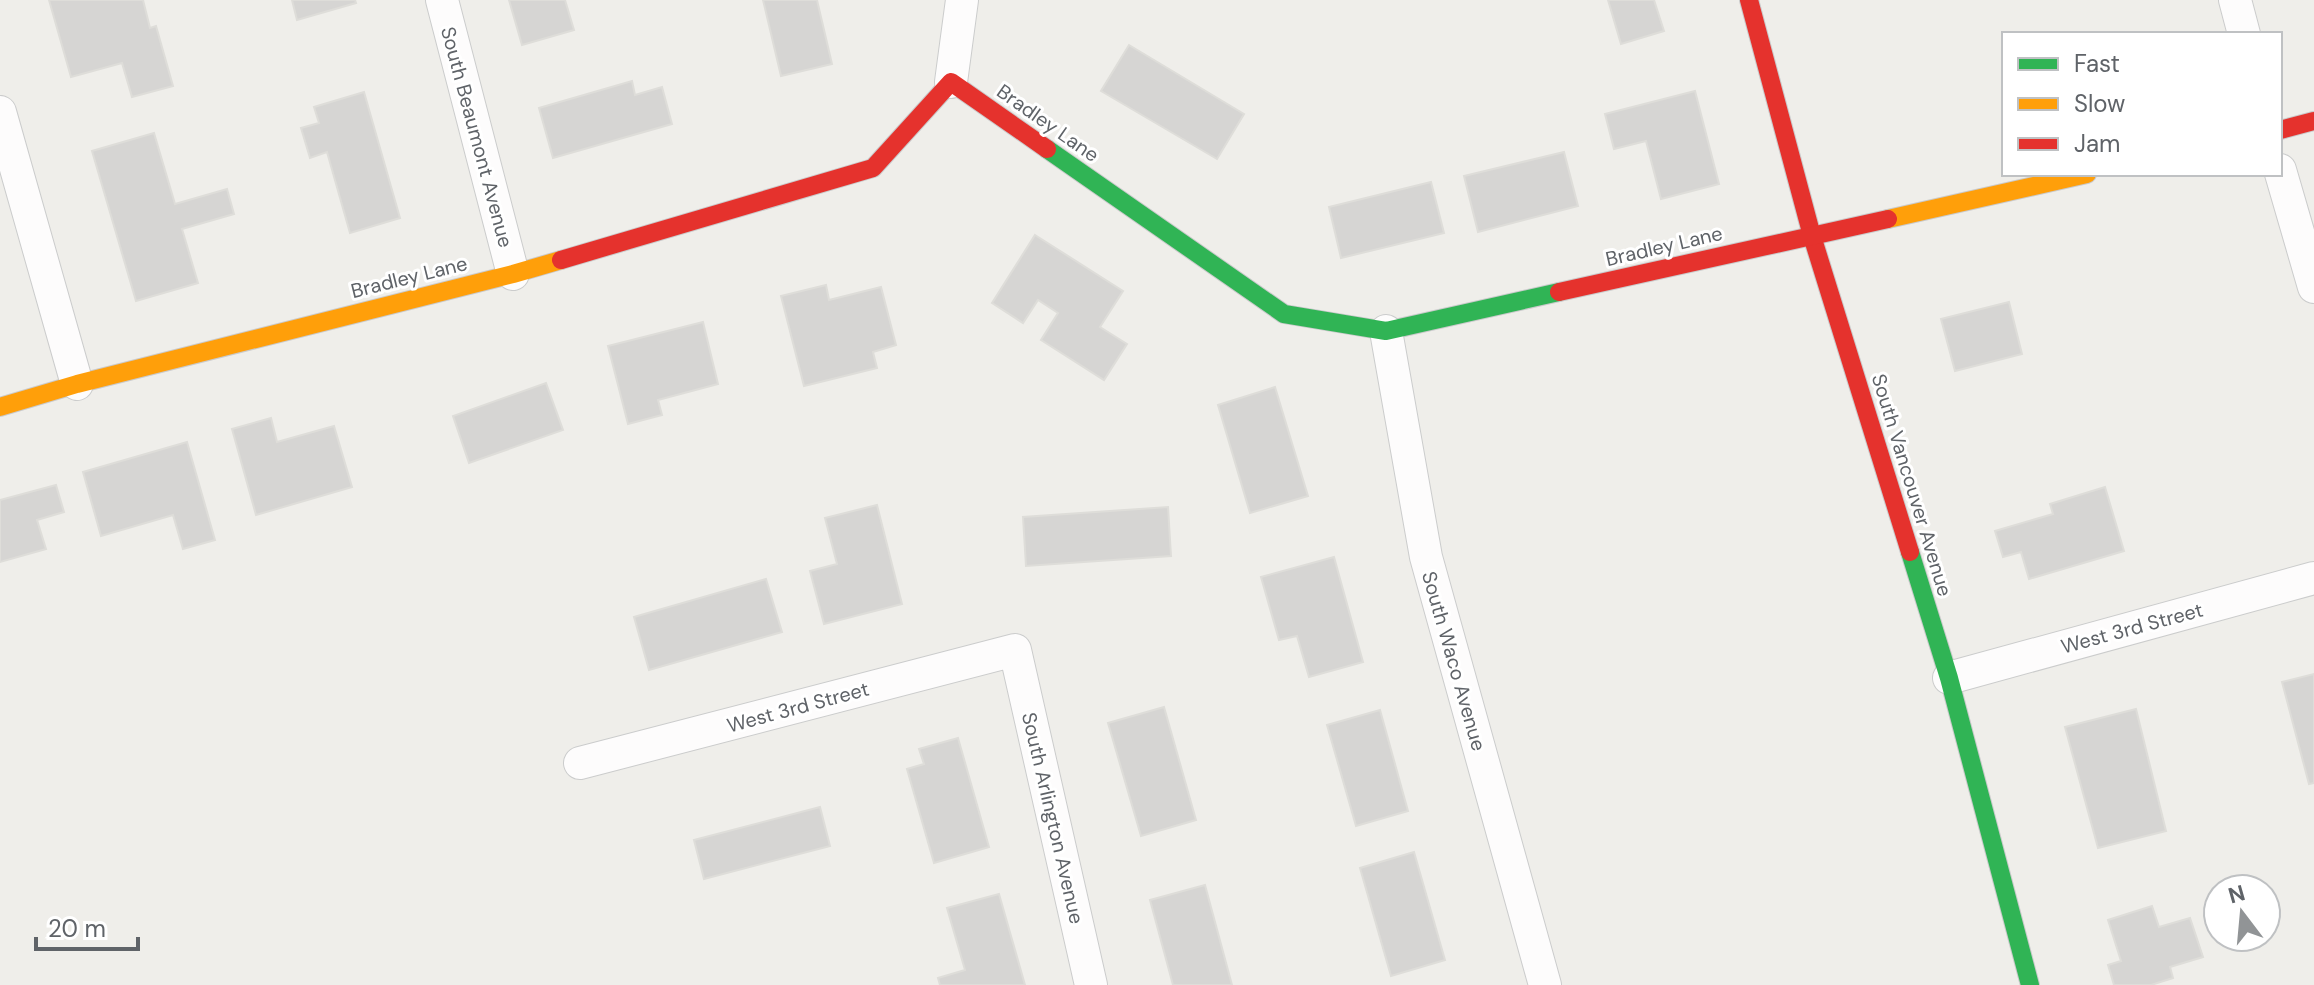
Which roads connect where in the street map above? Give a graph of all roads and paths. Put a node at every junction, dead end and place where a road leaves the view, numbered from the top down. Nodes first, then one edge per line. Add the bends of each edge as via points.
1 (442, 0) edge
2 (962, 0) edge
3 (1749, 0) edge
4 (2235, 0) edge
5 (2243, 32) edge
6 (951, 82) junction
7 (0, 112) edge
8 (2314, 121) edge
9 (2282, 129) edge
10 (2078, 176) edge
11 (2282, 176) edge
12 (1812, 236) junction
13 (513, 274) junction
14 (2314, 287) edge
15 (1386, 331) junction
16 (77, 384) junction
17 (0, 407) edge
18 (2314, 578) edge
19 (1015, 650) joint
20 (1949, 678) junction
21 (580, 763) dead end
22 (1091, 985) edge
23 (1545, 985) edge
24 (2030, 985) edge

1 - 13 street, South Beaumont Avenue
2 - 6 street
3 - 12 street, South Vancouver Avenue
4 - 5 street
6 - 13 street, Bradley Lane via 873,168
6 - 15 street, Bradley Lane via 1284,314
7 - 16 street
8 - 9 street
10 - 12 street, Bradley Lane
11 - 14 street
12 - 15 street, Bradley Lane
12 - 20 street, South Vancouver Avenue
13 - 16 street, Bradley Lane
15 - 23 street, South Waco Avenue via 1426,557
16 - 17 street, Bradley Lane
18 - 20 street, West 3rd Street
19 - 21 street, West 3rd Street
19 - 22 street, South Arlington Avenue
20 - 24 street, South Vancouver Avenue

